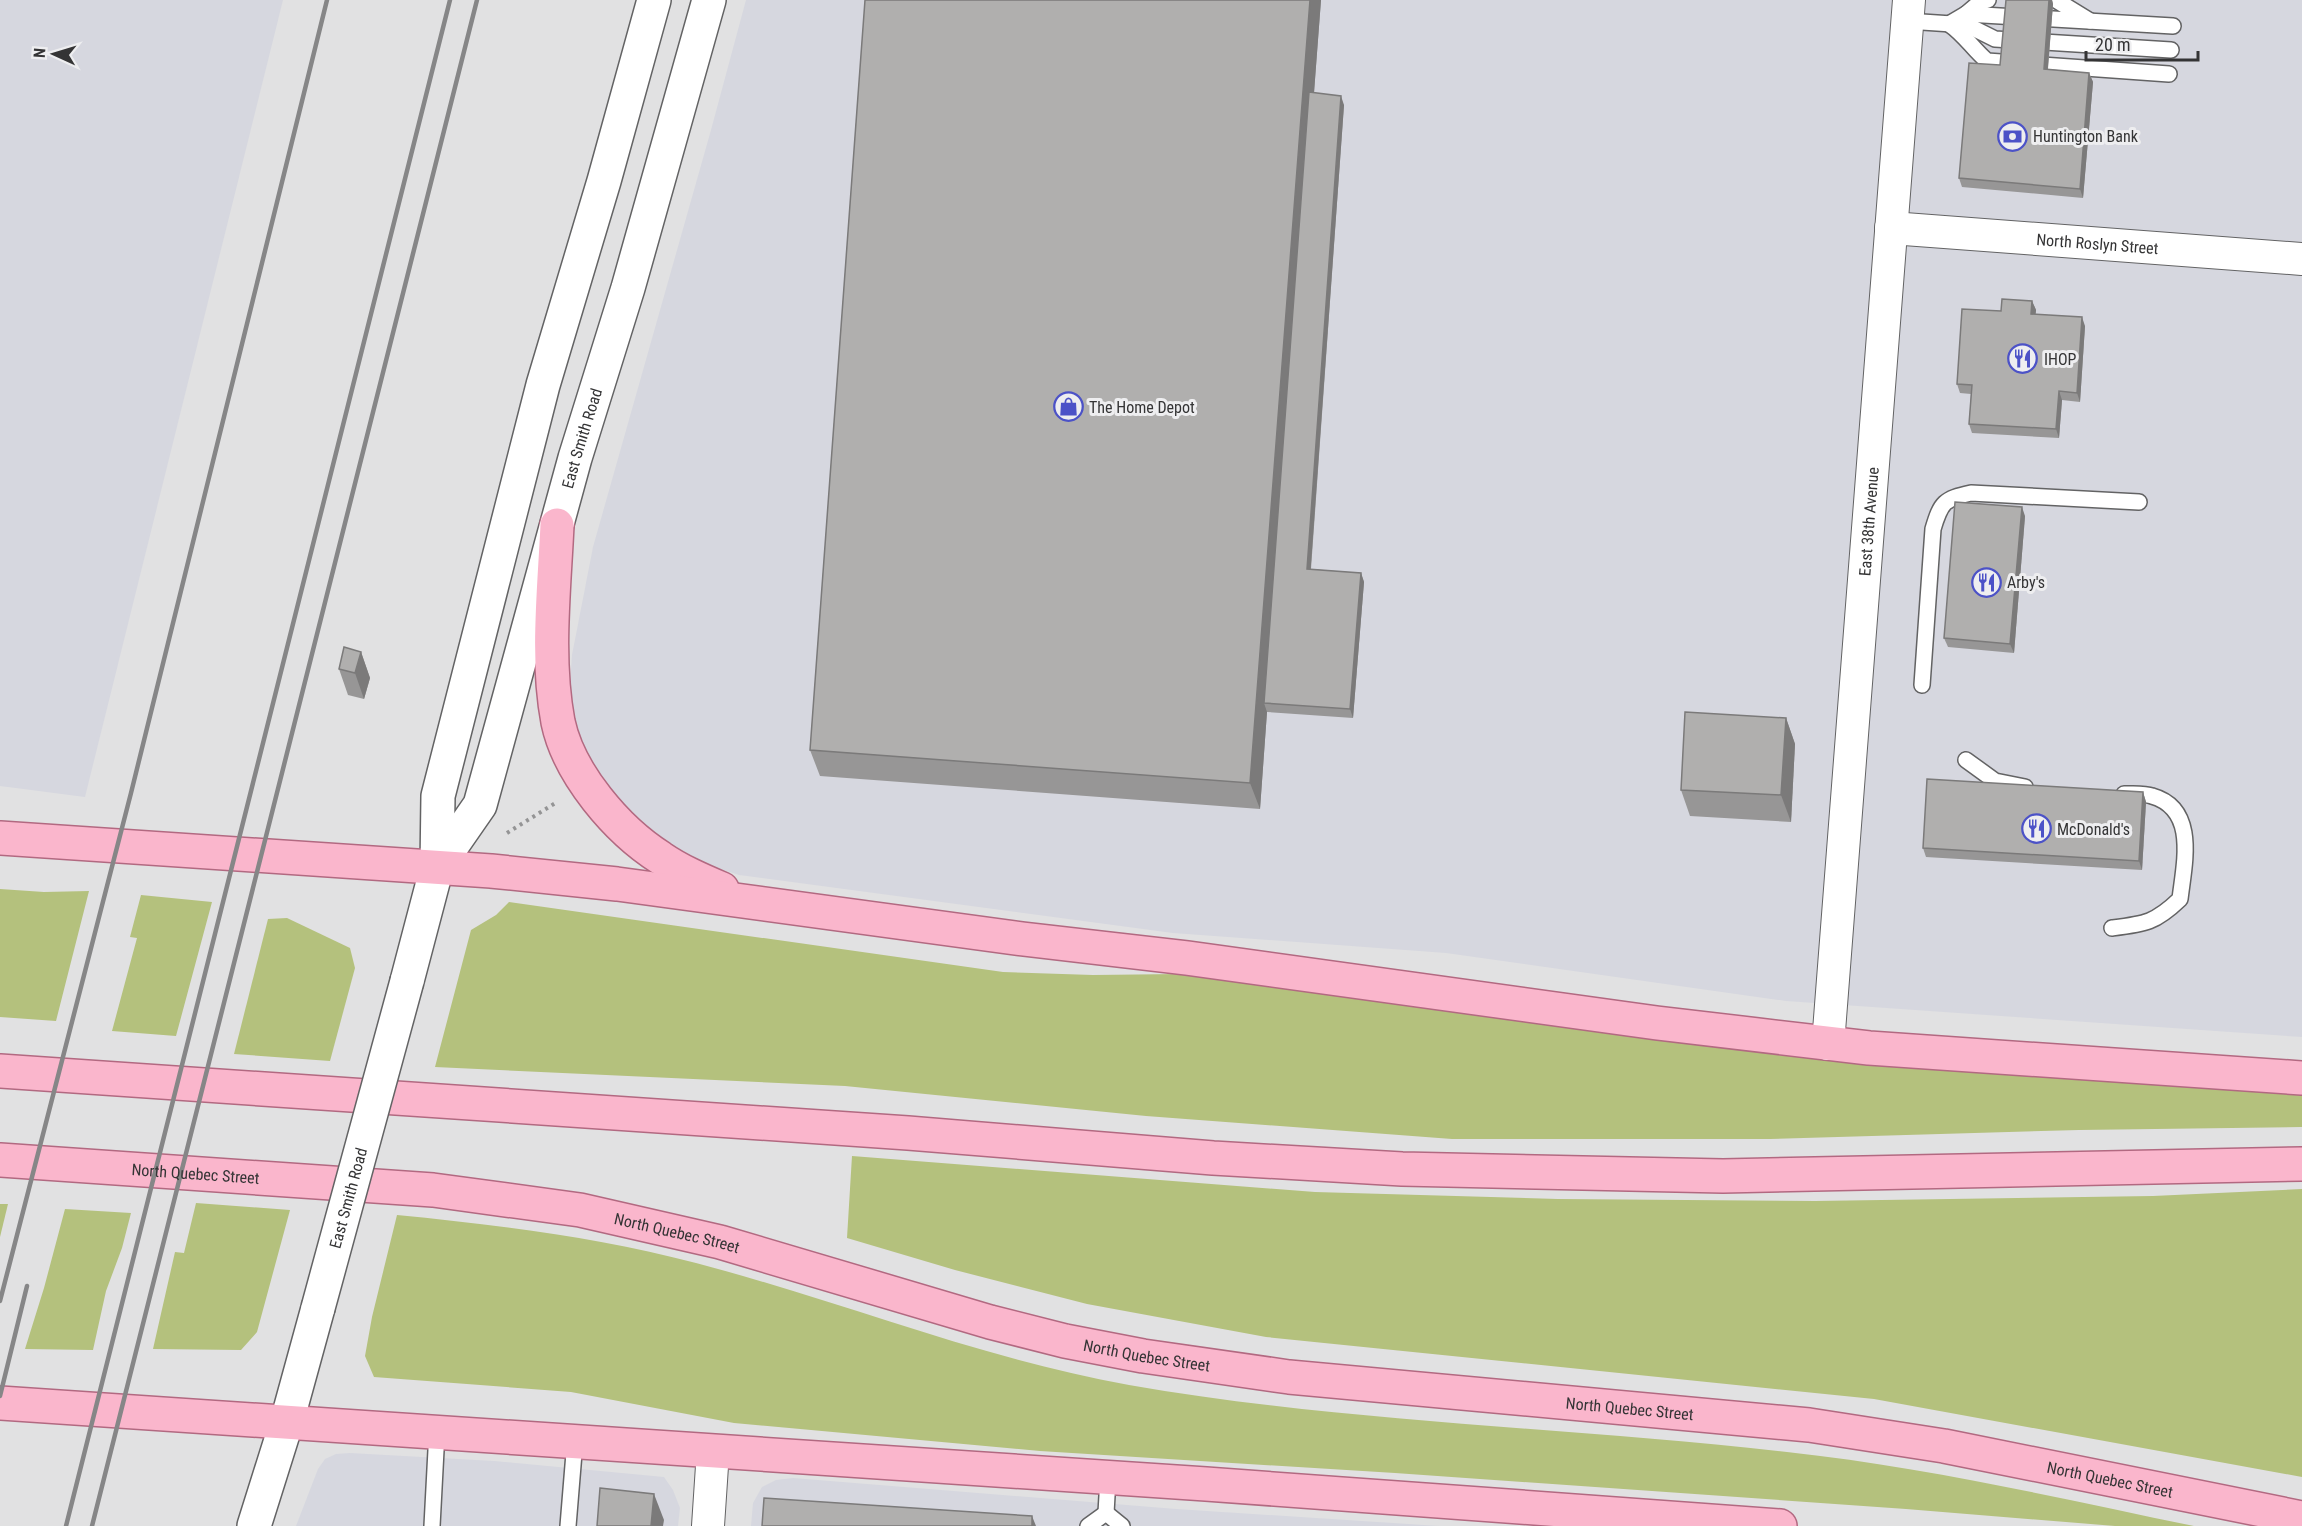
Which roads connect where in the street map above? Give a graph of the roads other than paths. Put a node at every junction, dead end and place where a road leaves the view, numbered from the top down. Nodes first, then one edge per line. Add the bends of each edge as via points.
1 (654, 0) edge
2 (709, 0) edge
3 (1988, 0) edge
4 (2056, 0) edge
5 (1908, 11) edge
6 (1966, 14) junction
7 (2090, 21) junction
8 (1948, 24) junction
9 (2173, 26) dead end
10 (2171, 50) dead end
11 (2169, 74) dead end
12 (1891, 228) junction
13 (2302, 259) edge
14 (2139, 502) dead end
15 (557, 525) junction
16 (1922, 685) dead end
17 (1966, 760) dead end
18 (2037, 788) edge
19 (2106, 793) edge
20 (0, 838) edge
21 (437, 867) junction
22 (754, 903) junction
23 (2112, 928) dead end
24 (1828, 1044) junction
25 (0, 1071) edge
26 (2302, 1078) edge
27 (0, 1160) edge
28 (2302, 1164) edge
29 (0, 1403) edge
30 (287, 1421) junction
31 (437, 1431) junction
32 (575, 1441) junction
33 (713, 1451) junction
34 (1108, 1478) junction
35 (1106, 1513) junction
36 (2302, 1518) edge
37 (254, 1526) edge
38 (432, 1526) edge
39 (568, 1526) edge
40 (708, 1526) edge
41 (1088, 1526) edge
42 (1122, 1526) edge
43 (1780, 1526) edge

1 - 21 street, East Smith Road via 543,385 438,796
2 - 15 street, East Smith Road
3 - 6 lane
4 - 7 lane
5 - 8 lane
5 - 12 street, East 38th Avenue
6 - 7 lane
6 - 8 lane
7 - 9 lane
8 - 10 lane via 1967,25 1995,39
8 - 11 lane via 1964,34 1987,61
12 - 13 street, North Roslyn Street
12 - 24 street, East 38th Avenue
14 - 16 lane via 1971,493 1949,498 1939,509 1933,529
15 - 21 street, East Smith Road via 480,805
15 - 22 main road via 554,690 559,725 570,754 589,788 634,838 689,874
17 - 18 lane via 1995,781
19 - 23 lane via 2152,796 2168,803 2185,828 2180,899 2146,924
20 - 21 main road
21 - 22 main road via 617,884
21 - 30 street, East Smith Road, bridge
22 - 24 main road
24 - 26 main road
25 - 28 main road via 1349,1167 1723,1176
27 - 36 main road, North Quebec Street via 433,1190 580,1210 720,1242 990,1322 1143,1356 1289,1377 1809,1425 1944,1446
29 - 30 main road
30 - 31 main road
30 - 37 street, East Smith Road
31 - 32 main road
31 - 38 lane
32 - 33 main road
32 - 39 lane
33 - 34 main road
33 - 40 street
34 - 35 lane
34 - 43 main road
35 - 41 lane
35 - 42 lane

